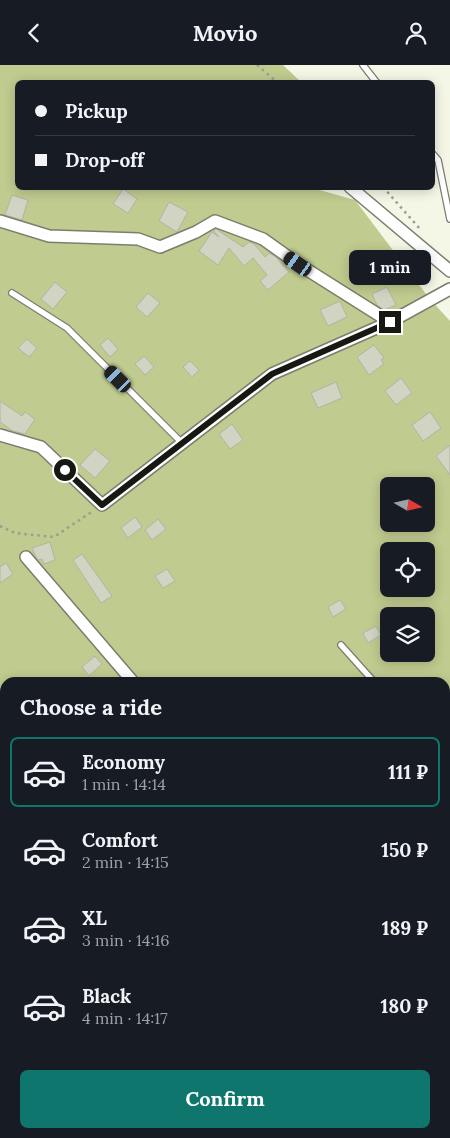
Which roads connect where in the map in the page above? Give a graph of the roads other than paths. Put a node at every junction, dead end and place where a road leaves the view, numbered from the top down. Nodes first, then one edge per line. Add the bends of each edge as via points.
1 (363, 65) edge
2 (375, 80) edge
3 (435, 156) edge
4 (354, 190) edge
5 (450, 219) edge
6 (0, 221) edge
7 (450, 271) edge
8 (450, 289) edge
9 (12, 293) dead end
10 (390, 322) junction
11 (0, 435) edge
12 (182, 443) junction
13 (26, 557) dead end
14 (340, 645) dead end
15 (129, 677) edge
16 (369, 677) edge

1 - 2 lane
3 - 5 lane
4 - 7 street
6 - 10 street via 49,236 138,239 160,247 215,221 263,239
8 - 10 street
9 - 12 lane via 67,328
10 - 12 street via 272,374
11 - 12 street via 41,447 102,505
13 - 15 street
14 - 16 lane

